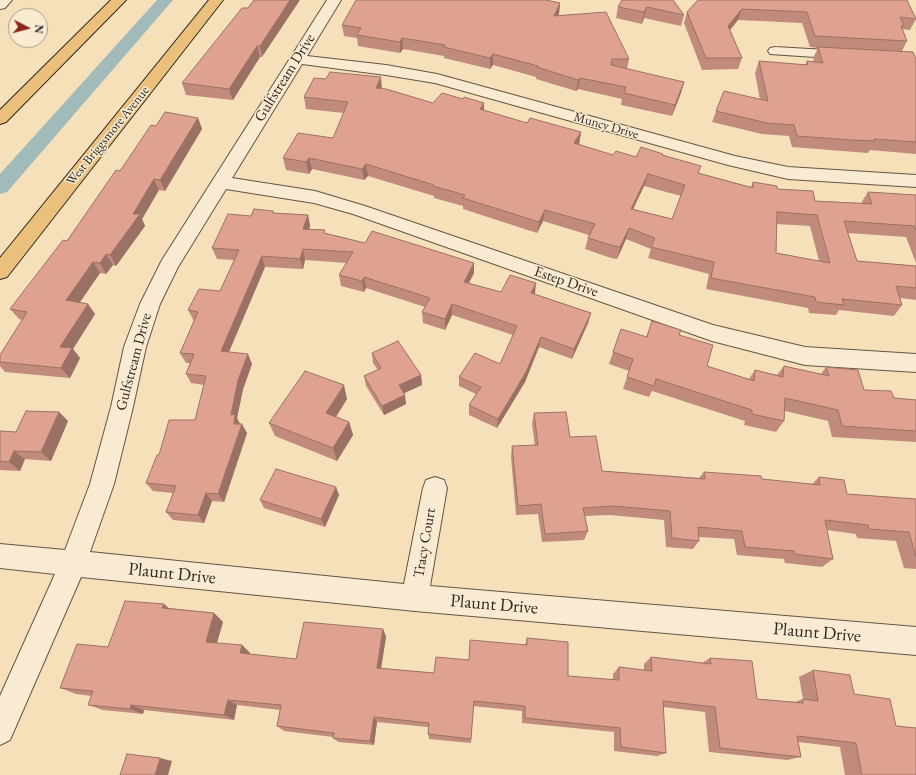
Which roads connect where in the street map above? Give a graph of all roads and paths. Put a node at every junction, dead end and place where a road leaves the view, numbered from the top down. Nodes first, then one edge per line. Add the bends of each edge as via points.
1 (5, 0) edge
2 (119, 0) edge
3 (216, 0) edge
4 (334, 0) edge
5 (0, 5) edge
6 (775, 51) dead end
7 (861, 56) edge
8 (297, 59) junction
9 (0, 119) edge
10 (916, 181) edge
11 (221, 182) junction
12 (0, 272) edge
13 (916, 363) edge
14 (435, 488) dead end
15 (0, 556) edge
16 (73, 564) junction
17 (415, 598) junction
18 (916, 642) edge
19 (0, 730) edge

1 - 5 street
2 - 9 main road
3 - 12 main road, West Briggsmore Avenue
4 - 8 street, Gulfstream Drive
6 - 7 street
8 - 10 street, Muncy Drive via 437,79 734,161 788,173
8 - 11 street, Gulfstream Drive
11 - 13 street, Estep Drive via 315,197 359,210 712,333 805,356
11 - 16 street, Gulfstream Drive via 169,265 150,304 135,347 102,484
14 - 17 street, Tracy Court
15 - 16 street, Plaunt Drive
16 - 17 street, Plaunt Drive
16 - 19 street, Gulfstream Drive
17 - 18 street, Plaunt Drive

